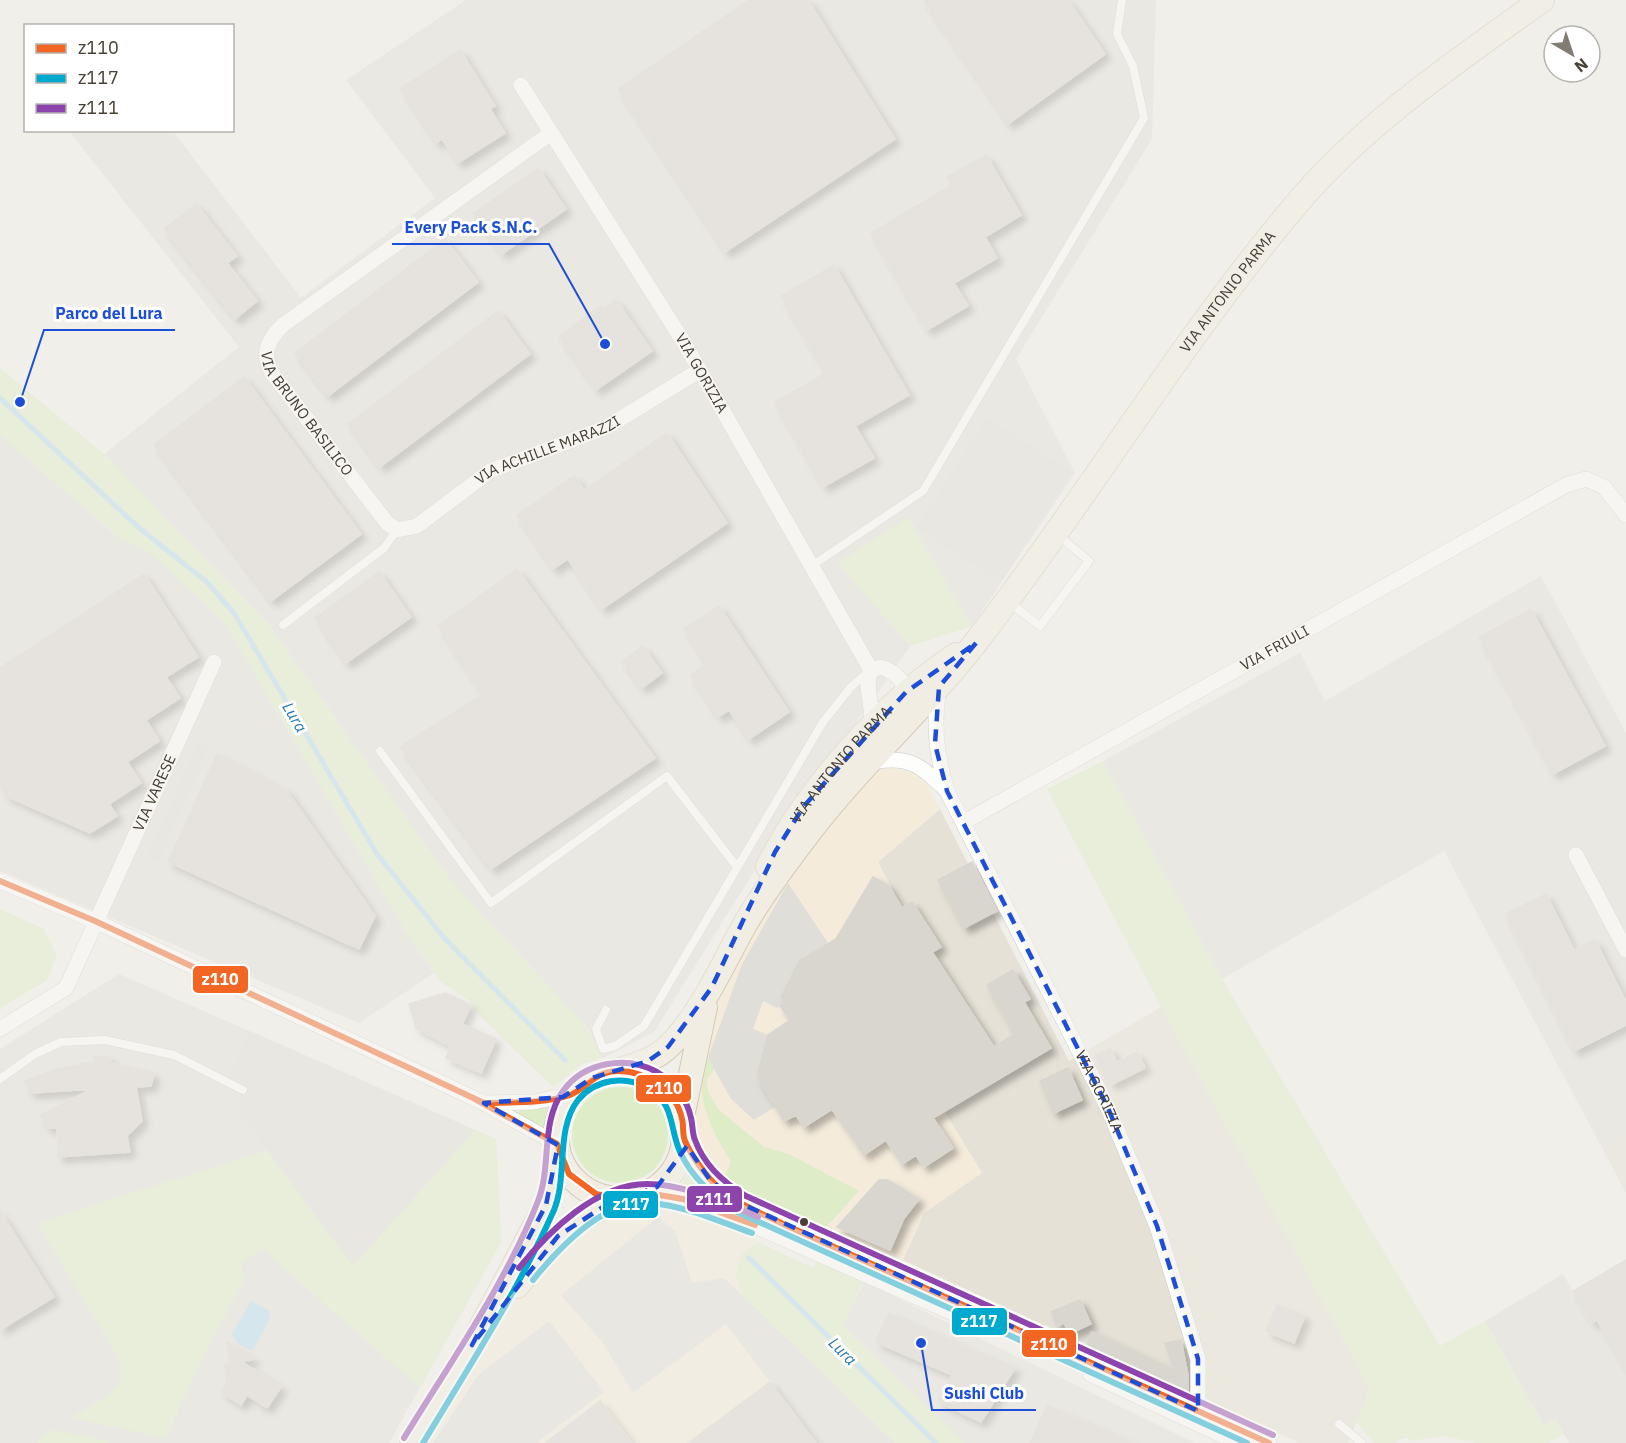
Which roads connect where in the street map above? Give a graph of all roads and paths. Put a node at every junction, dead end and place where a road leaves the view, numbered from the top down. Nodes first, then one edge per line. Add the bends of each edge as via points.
1 (1122, 0) edge
2 (1542, 0) edge
3 (521, 85) dead end
4 (551, 133) junction
5 (700, 370) junction
6 (1626, 515) edge
7 (397, 530) junction
8 (1054, 532) junction
9 (813, 565) junction
10 (1007, 600) junction
11 (282, 625) dead end
12 (976, 643) junction
13 (214, 662) dead end
14 (871, 670) junction
15 (939, 687) junction
16 (906, 692) junction
17 (870, 730) junction
18 (380, 751) dead end
19 (868, 762) junction
20 (947, 791) junction
21 (964, 822) junction
22 (1576, 855) dead end
23 (736, 867) junction
24 (0, 881) edge
25 (95, 921) junction
26 (747, 922) junction
27 (1626, 950) edge
28 (712, 987) junction
29 (606, 1010) dead end
30 (0, 1029) edge
31 (616, 1071) junction
32 (0, 1079) edge
33 (243, 1090) dead end
34 (572, 1094) junction
35 (484, 1103) junction
36 (683, 1129) junction
37 (557, 1147) junction
38 (647, 1193) junction
39 (619, 1199) junction
40 (472, 1345) junction
41 (1198, 1411) junction
42 (1339, 1424) dead end
43 (412, 1443) edge
44 (1239, 1443) edge
45 (1269, 1443) edge
46 (1362, 1443) edge

1 - 9 lane via 1117,34 1132,66 1144,118 923,491
2 - 8 main road, VIA ANTONIO PARMA via 1401,105 1297,203 1205,318
3 - 4 street, VIA GORIZIA
4 - 5 street, VIA GORIZIA
4 - 7 street, VIA BRUNO BASILICO via 283,325 267,348 272,373 387,523
5 - 7 street, VIA ACHILLE MARAZZI via 607,428 490,471 417,526
5 - 9 street, VIA GORIZIA
6 - 21 street, VIA FRIULI via 1604,487 1586,479 1566,485
7 - 11 lane via 384,548
8 - 10 main road, VIA ANTONIO PARMA
8 - 10 lane via 1089,561 1041,626
9 - 14 street, VIA GORIZIA
10 - 12 main road, VIA ANTONIO PARMA
12 - 15 main road, VIA ANTONIO PARMA
12 - 16 main road, VIA ANTONIO PARMA
13 - 25 street, VIA VARESE
14 - 16 street via 890,670 901,679
14 - 17 street
14 - 23 lane via 850,688 823,722
15 - 19 main road, VIA ANTONIO PARMA
15 - 20 street, VIA GORIZIA via 935,744
16 - 17 main road, VIA ANTONIO PARMA
16 - 19 street via 897,720
17 - 26 main road, VIA ANTONIO PARMA via 804,806 775,852
18 - 23 lane via 491,903 667,776
19 - 20 street, VIA GORIZIA via 906,760 921,767
19 - 26 main road, VIA ANTONIO PARMA via 815,825
20 - 21 street, VIA GORIZIA
21 - 41 street, VIA GORIZIA via 1108,1108 1157,1226 1198,1359
22 - 27 street
23 - 29 lane via 644,1026 615,1046 603,1049 596,1029
24 - 25 street
25 - 30 street, VIA VARESE via 66,988
25 - 35 street
26 - 28 main road, VIA ANTONIO PARMA
28 - 31 main road, VIA ANTONIO PARMA via 668,1047 648,1061
28 - 36 main road, VIA ANTONIO PARMA via 696,1041
31 - 34 main road via 592,1078
31 - 36 main road via 641,1074 670,1095
32 - 33 lane via 61,1041 105,1040 174,1055
34 - 35 street via 534,1102
34 - 37 main road via 560,1116
35 - 37 street
36 - 38 main road via 673,1171
36 - 41 street via 710,1180 742,1204
37 - 39 main road via 563,1164 577,1182 596,1194
37 - 40 main road via 546,1205
38 - 39 main road
38 - 44 street via 703,1204 777,1234
39 - 40 main road via 583,1217 550,1244
40 - 43 main road
41 - 45 street
42 - 46 lane

